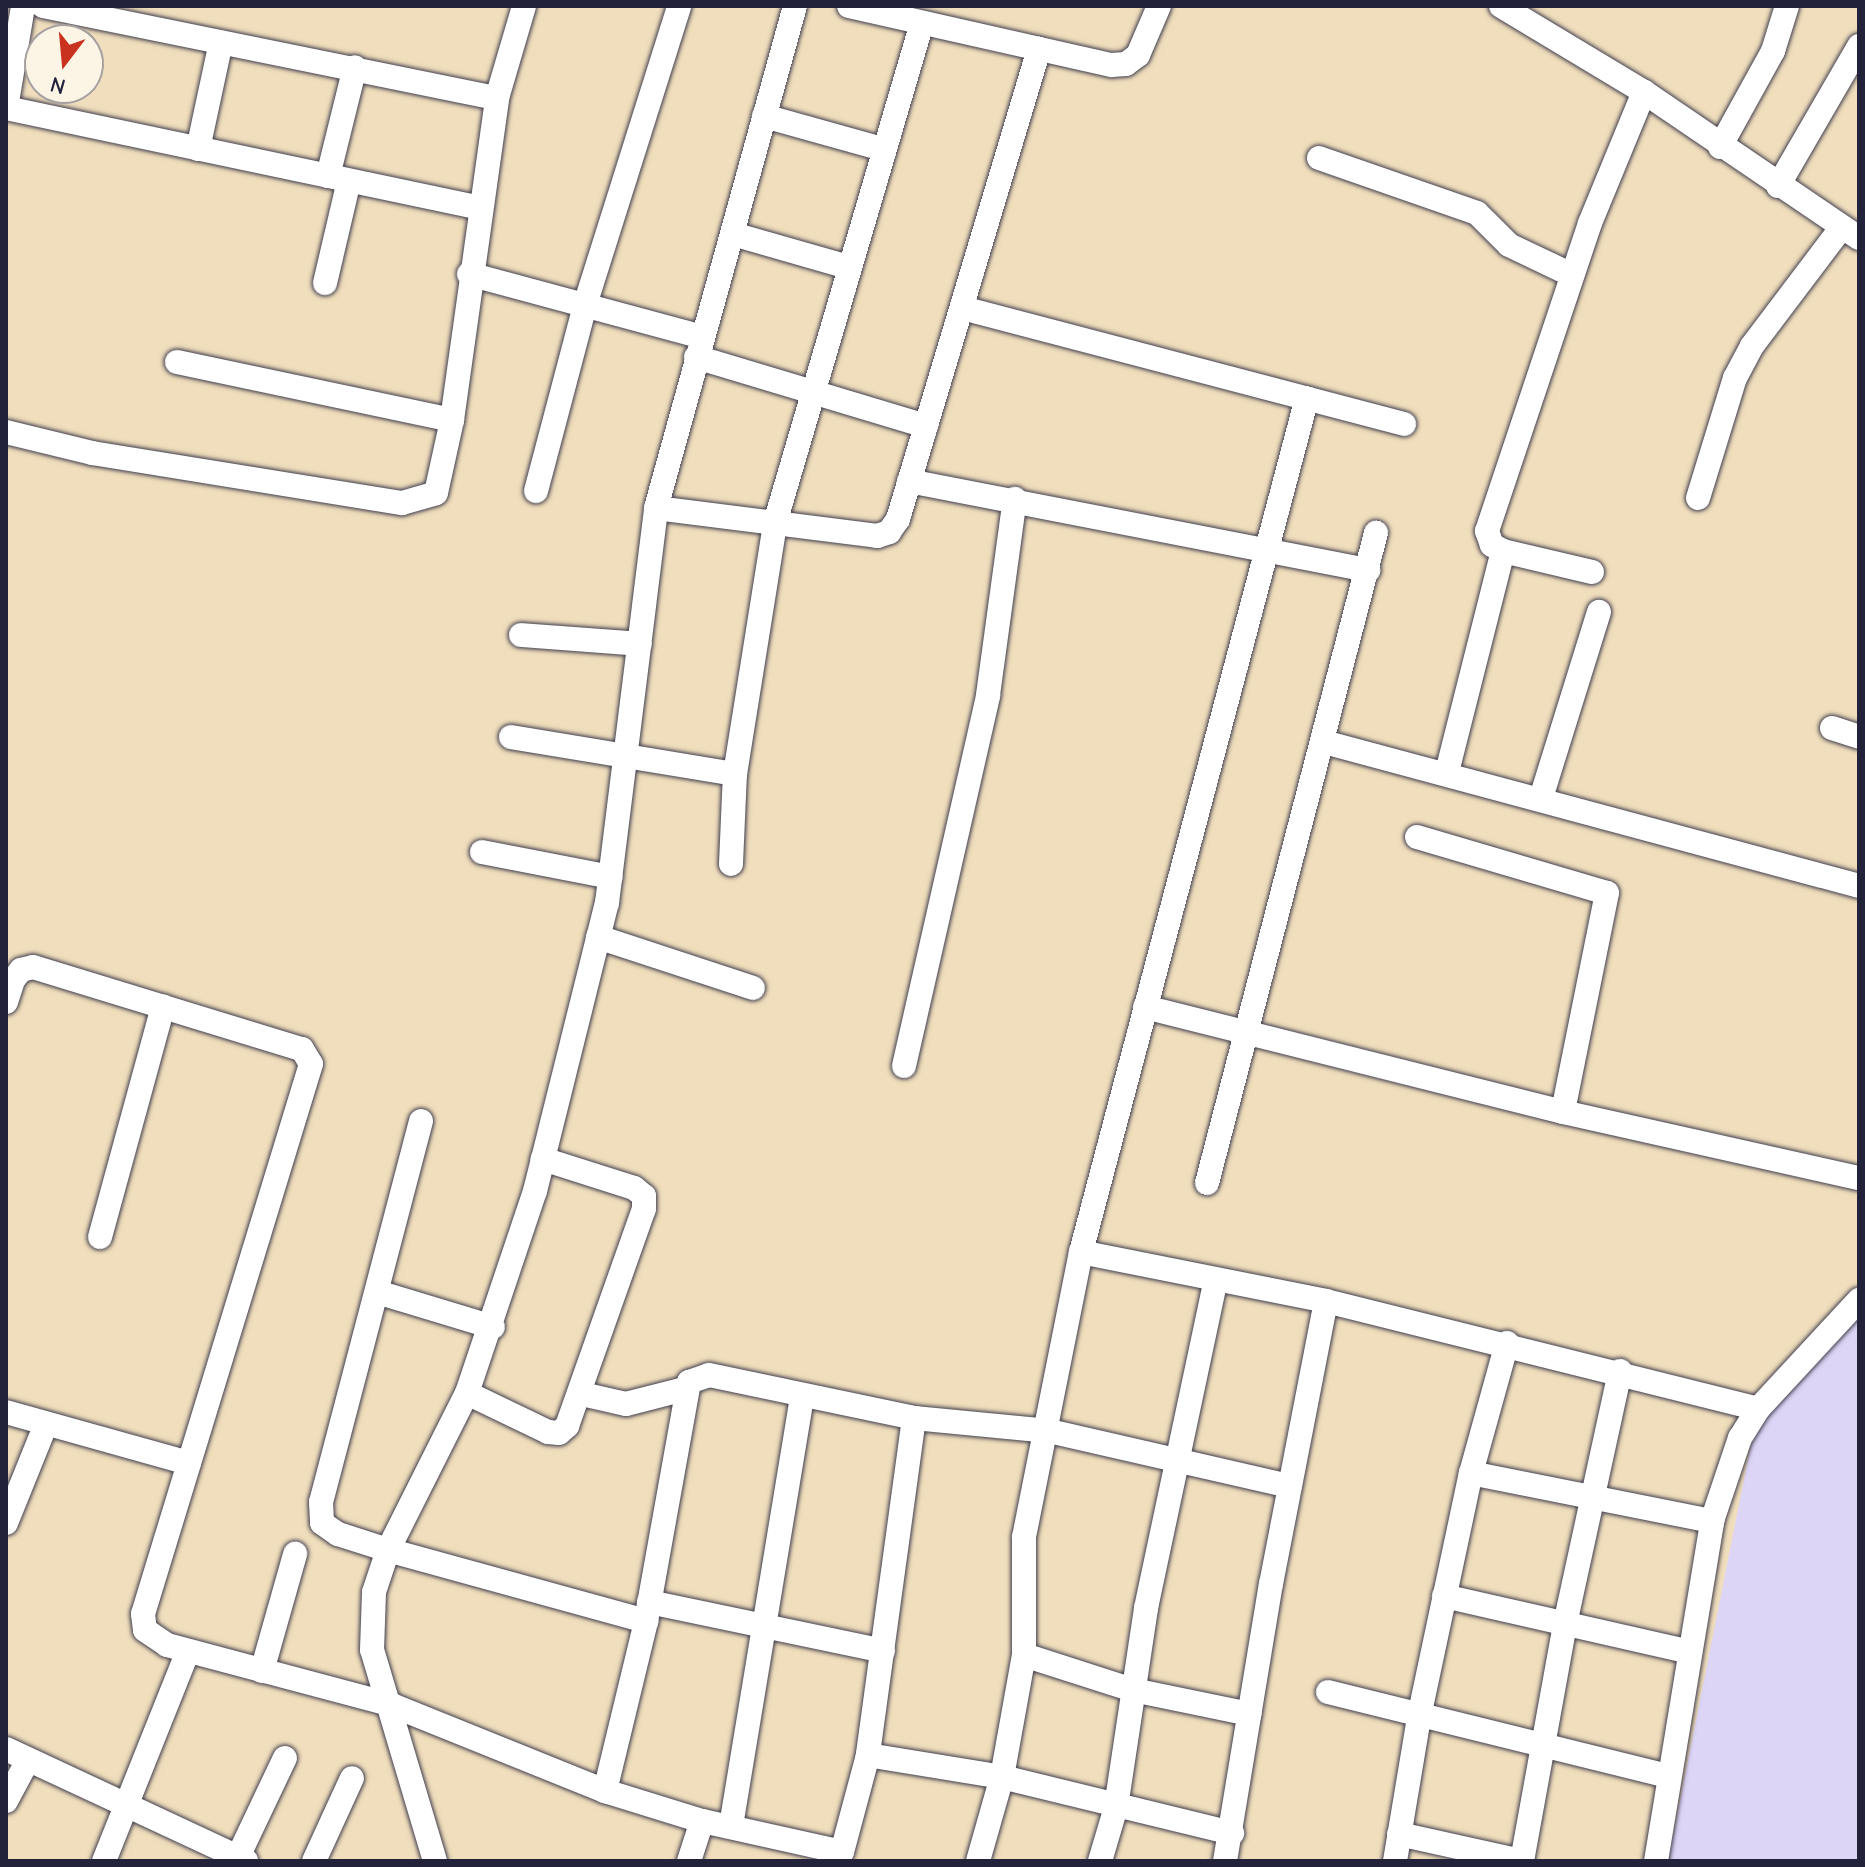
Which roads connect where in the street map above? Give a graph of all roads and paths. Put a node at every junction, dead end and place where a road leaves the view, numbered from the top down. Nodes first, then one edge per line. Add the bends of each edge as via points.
1 (23, 6) edge
2 (43, 6) edge
3 (524, 6) edge
4 (679, 6) edge
5 (795, 6) edge
6 (849, 6) edge
7 (1159, 6) edge
8 (1501, 6) edge
9 (1787, 6) edge
10 (922, 23) junction
11 (221, 42) junction
12 (1859, 46) edge
13 (1039, 49) junction
14 (355, 67) junction
15 (1644, 92) junction
16 (497, 98) junction
17 (6, 108) edge
18 (764, 116) junction
19 (1720, 147) junction
20 (198, 149) junction
21 (882, 149) junction
22 (1319, 158) dead end
23 (338, 179) junction
24 (1778, 186) junction
25 (480, 208) junction
26 (1850, 232) edge
27 (733, 234) junction
28 (848, 267) junction
29 (469, 274) junction
30 (1572, 275) junction
31 (325, 283) dead end
32 (585, 305) junction
33 (962, 308) junction
34 (699, 347) junction
35 (177, 362) dead end
36 (811, 391) junction
37 (1307, 398) junction
38 (452, 420) junction
39 (1404, 424) dead end
40 (926, 426) junction
41 (6, 432) edge
42 (909, 481) junction
43 (536, 491) dead end
44 (1698, 498) dead end
45 (1015, 499) junction
46 (656, 508) junction
47 (775, 523) junction
48 (1376, 533) dead end
49 (1266, 549) junction
50 (1503, 551) junction
51 (1368, 570) junction
52 (1592, 572) dead end
53 (1599, 612) dead end
54 (521, 635) dead end
55 (640, 644) junction
56 (1832, 728) dead end
57 (511, 737) dead end
58 (1859, 737) edge
59 (1324, 742) junction
60 (627, 754) junction
61 (1447, 772) junction
62 (735, 774) junction
63 (1541, 798) junction
64 (1417, 837) dead end
65 (482, 852) dead end
66 (731, 864) dead end
67 (611, 877) junction
68 (1859, 886) edge
69 (598, 937) junction
70 (753, 988) dead end
71 (6, 1002) edge
72 (163, 1006) junction
73 (1145, 1007) junction
74 (1243, 1033) junction
75 (904, 1066) dead end
76 (1563, 1112) junction
77 (421, 1121) dead end
78 (543, 1159) junction
79 (1859, 1178) edge
80 (1207, 1183) dead end
81 (100, 1237) dead end
82 (1081, 1252) junction
83 (1216, 1280) junction
84 (377, 1292) junction
85 (1859, 1300) edge
86 (1326, 1301) junction
87 (493, 1327) junction
88 (1507, 1343) junction
89 (1620, 1371) junction
90 (685, 1389) junction
91 (467, 1393) junction
92 (582, 1394) junction
93 (802, 1398) junction
94 (1758, 1409) junction
95 (6, 1412) edge
96 (914, 1418) junction
97 (46, 1424) junction
98 (1049, 1431) junction
99 (1181, 1459) junction
100 (189, 1463) junction
101 (1471, 1473) junction
102 (1290, 1486) junction
103 (1593, 1497) junction
104 (1712, 1521) junction
105 (6, 1523) edge
106 (388, 1550) junction
107 (295, 1554) dead end
108 (1444, 1596) junction
109 (648, 1611) junction
110 (1565, 1624) junction
111 (764, 1625) junction
112 (188, 1651) junction
113 (883, 1651) junction
114 (1690, 1652) junction
115 (1024, 1655) junction
116 (262, 1671) junction
117 (1133, 1690) junction
118 (1328, 1692) dead end
119 (392, 1705) junction
120 (1250, 1714) junction
121 (1419, 1717) junction
122 (1543, 1746) junction
123 (17, 1754) edge
124 (868, 1755) junction
125 (285, 1758) dead end
126 (1668, 1776) junction
127 (1002, 1777) junction
128 (352, 1778) dead end
129 (605, 1791) junction
130 (6, 1801) edge
131 (127, 1807) junction
132 (1116, 1807) junction
133 (702, 1821) junction
134 (731, 1826) junction
135 (1232, 1833) junction
136 (1399, 1834) junction
137 (240, 1860) edge
138 (104, 1861) edge
139 (314, 1861) edge
140 (435, 1861) edge
141 (689, 1861) edge
142 (978, 1861) edge
143 (1100, 1861) edge
144 (1225, 1861) edge
145 (1395, 1861) edge
146 (1522, 1861) edge
147 (1656, 1861) edge

1 - 17 street
2 - 11 street
3 - 16 street
4 - 32 street
5 - 18 street
6 - 10 street
7 - 13 street via 1138,55 1126,64
8 - 15 street
9 - 19 street via 1773,51
10 - 13 street
10 - 21 street
11 - 14 street
11 - 20 street
12 - 24 street
13 - 33 street
14 - 16 street
14 - 23 street
15 - 19 street
15 - 30 street
16 - 25 street
17 - 20 street
18 - 21 street
18 - 27 street
19 - 24 street
20 - 23 street
21 - 28 street
22 - 30 street via 1477,213 1509,245
23 - 25 street
23 - 31 street
24 - 26 street
25 - 29 street
26 - 44 street via 1752,346 1735,378
27 - 28 street
27 - 34 street
28 - 36 street
29 - 32 street
29 - 38 street
30 - 50 street via 1487,531 1492,545
32 - 34 street
32 - 43 street
33 - 37 street
33 - 40 street
34 - 36 street
34 - 46 street
35 - 38 street
36 - 40 street
36 - 47 street
37 - 39 street
37 - 49 street
38 - 41 street via 436,493 402,503 92,453
40 - 42 street
42 - 45 street
42 - 47 street via 898,519 889,532 877,536
45 - 49 street
45 - 75 street via 988,695
46 - 47 street
46 - 55 street
47 - 62 street
48 - 51 street
49 - 51 street
49 - 73 street
50 - 52 street
50 - 61 street
51 - 59 street
53 - 63 street
54 - 55 street
55 - 60 street
56 - 58 street
57 - 60 street
59 - 61 street
59 - 74 street
60 - 62 street
60 - 67 street
61 - 63 street
62 - 66 street
63 - 68 street via 1728,854
64 - 76 street via 1607,893
65 - 67 street
67 - 69 street
69 - 70 street
69 - 78 street
71 - 72 street via 13,980 21,970 33,967
72 - 81 street
72 - 100 street via 302,1049 311,1064
73 - 74 street
73 - 82 street
74 - 76 street
74 - 80 street
76 - 79 street
77 - 84 street
78 - 87 street
78 - 92 street via 634,1188 644,1196
82 - 83 street
82 - 98 street
83 - 86 street
83 - 99 street
84 - 87 street
84 - 106 street via 321,1502 322,1523 338,1534
85 - 94 street
86 - 88 street
86 - 102 street
87 - 91 street
88 - 89 street
88 - 101 street
89 - 94 street
89 - 103 street
90 - 92 street via 626,1404
90 - 93 street via 689,1382 709,1375
90 - 109 street
91 - 92 street via 559,1433
91 - 106 street
93 - 96 street
93 - 111 street
94 - 104 street via 1740,1438
95 - 97 street
96 - 98 street
96 - 113 street
97 - 100 street
97 - 105 street
98 - 99 street
98 - 115 street via 1024,1537
99 - 102 street
99 - 117 street
100 - 112 street via 143,1614 152,1638
101 - 103 street
101 - 108 street
102 - 120 street
103 - 104 street
103 - 110 street
104 - 114 street
106 - 109 street
106 - 119 street via 370,1627 372,1650
107 - 116 street
108 - 110 street
108 - 121 street
109 - 111 street
109 - 129 street
110 - 114 street
110 - 122 street
111 - 113 street
111 - 134 street
112 - 116 street
112 - 131 street
113 - 124 street
114 - 126 street
115 - 117 street
115 - 127 street
116 - 119 street
117 - 120 street
117 - 132 street
118 - 121 street
119 - 129 street
119 - 140 street
120 - 135 street
121 - 122 street
121 - 136 street
122 - 126 street
122 - 146 street
123 - 130 street
123 - 131 street
124 - 127 street
124 - 134 street via 842,1852
125 - 137 street
126 - 147 street
127 - 132 street
127 - 142 street
128 - 139 street
129 - 133 street
131 - 137 street
131 - 138 street
132 - 135 street
132 - 143 street
133 - 134 street
133 - 141 street
135 - 144 street
136 - 145 street
136 - 146 street

